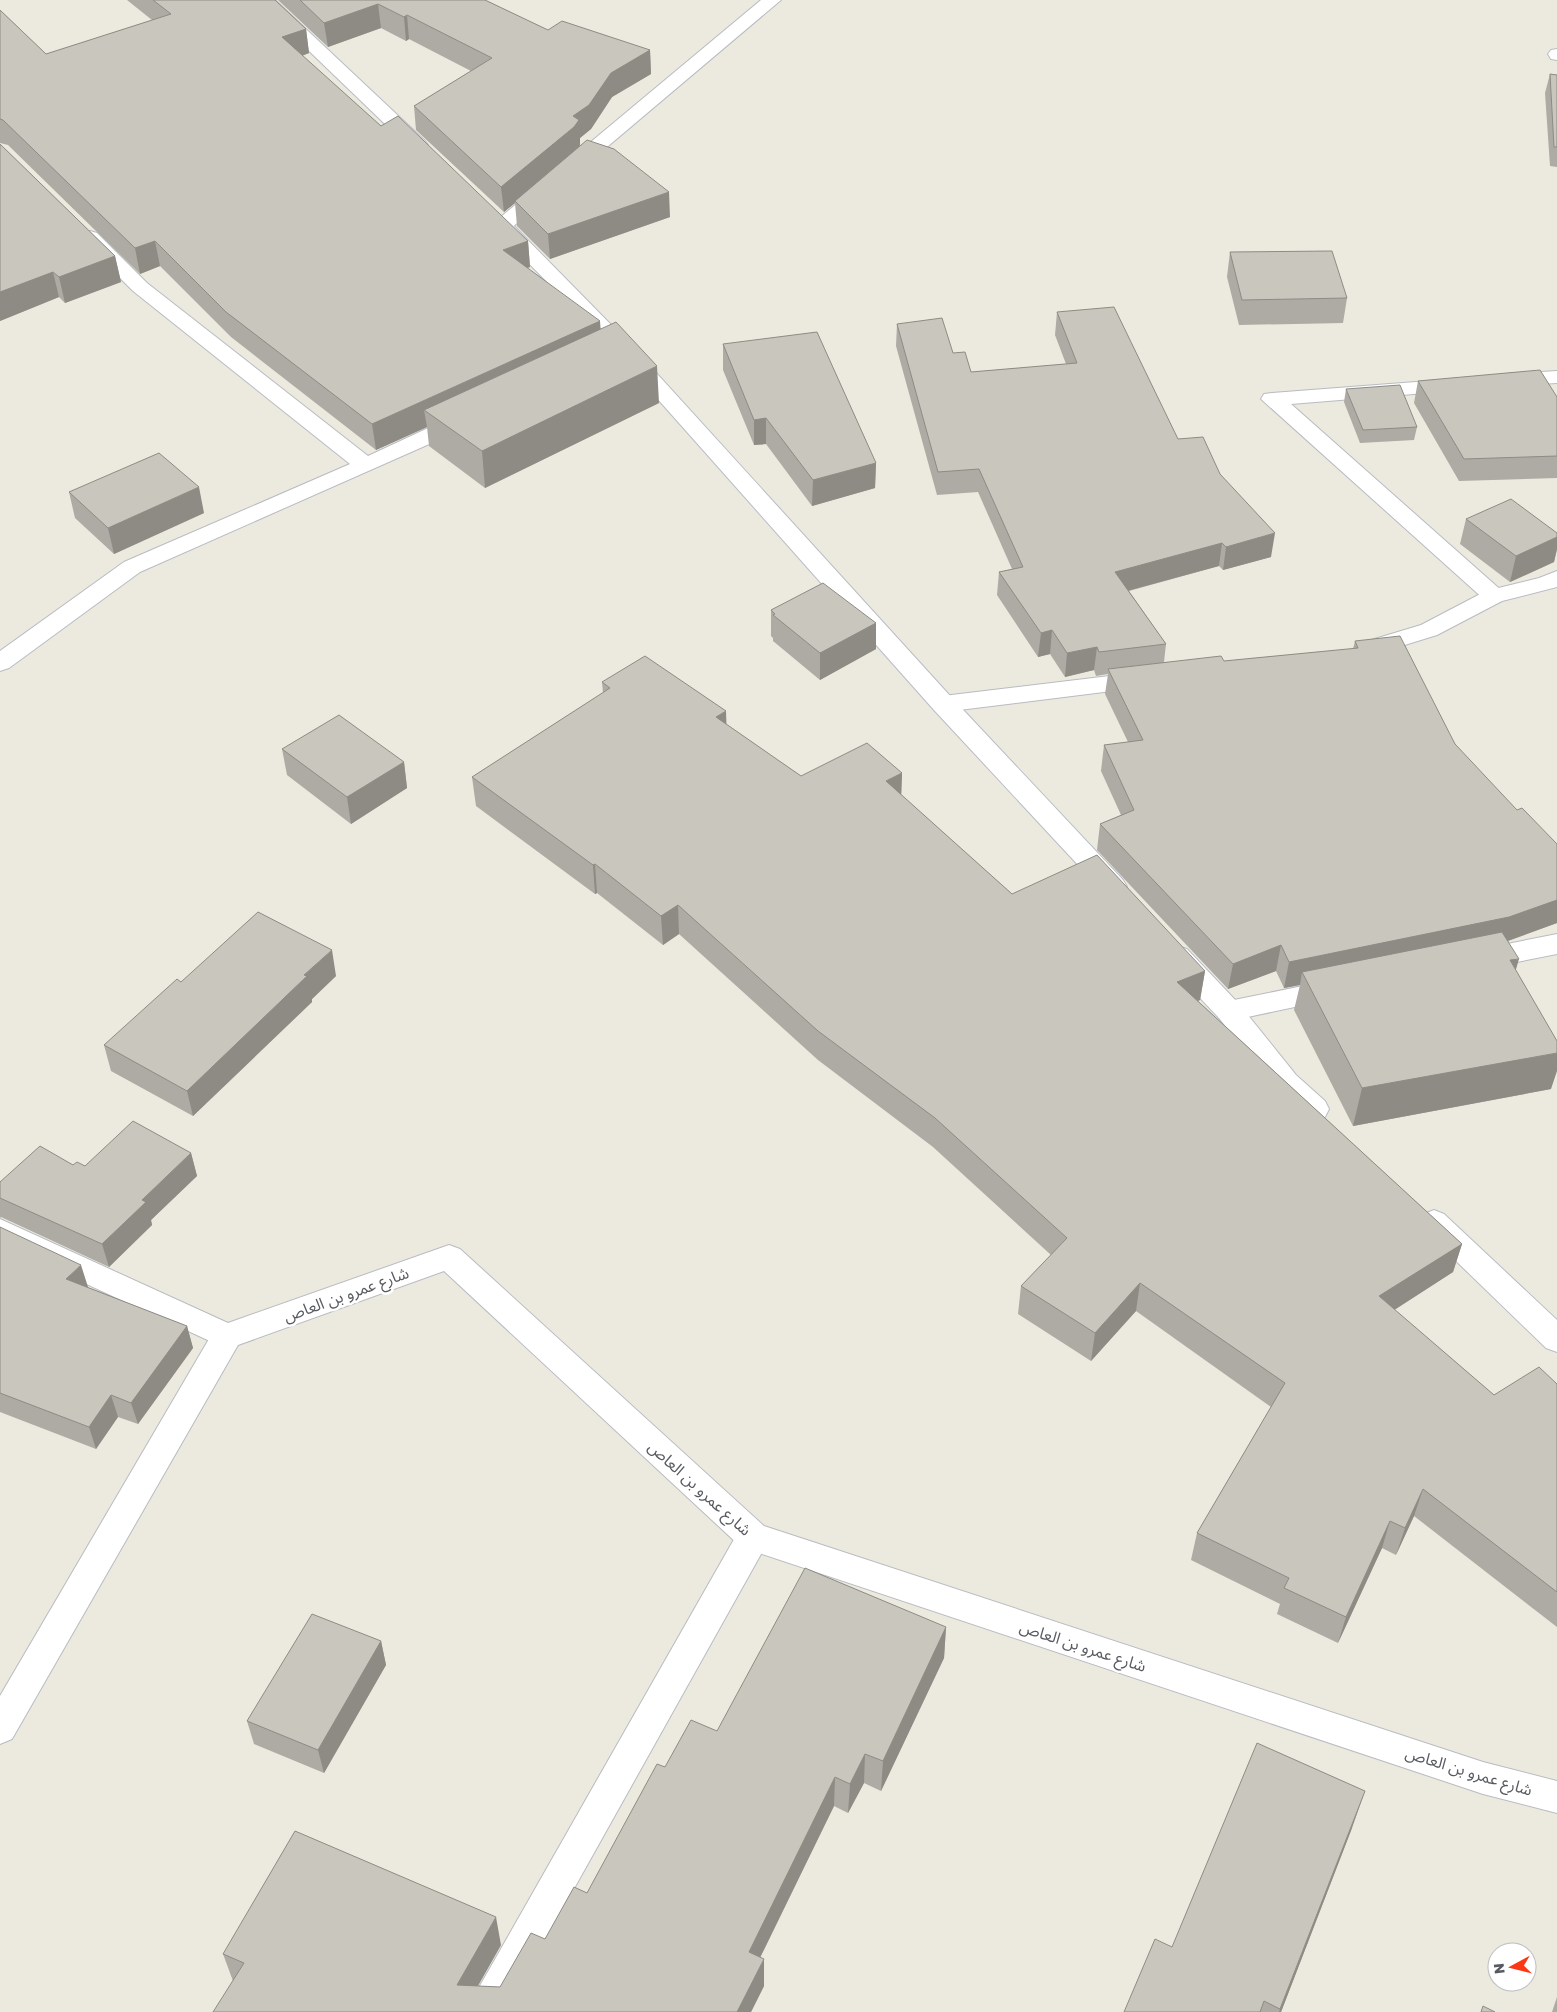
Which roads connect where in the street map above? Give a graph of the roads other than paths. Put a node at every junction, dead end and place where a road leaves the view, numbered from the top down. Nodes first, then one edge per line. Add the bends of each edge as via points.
1 (265, 0) edge
2 (772, 0) edge
3 (431, 157) edge
4 (77, 225) edge
5 (1557, 377) edge
6 (481, 412) edge
7 (366, 465) junction
8 (1557, 578) edge
9 (1494, 596) junction
10 (1343, 656) edge
11 (0, 664) edge
12 (1168, 677) edge
13 (943, 704) junction
14 (1127, 901) edge
15 (1161, 938) edge
16 (1557, 944) edge
17 (1451, 966) edge
18 (1354, 985) edge
19 (1228, 1011) junction
20 (1336, 1129) edge
21 (1414, 1204) edge
22 (0, 1231) edge
23 (226, 1336) junction
24 (1557, 1338) edge
25 (753, 1537) junction
26 (0, 1728) edge
27 (1557, 1797) edge
28 (484, 2012) edge

1 - 3 street
2 - 13 street via 495,218 614,351
4 - 7 street via 140,286
5 - 9 street via 1272,399
6 - 7 street
7 - 11 street via 132,567
8 - 9 street
9 - 10 street via 1429,630
12 - 13 street
13 - 14 street
15 - 19 street
16 - 17 street
18 - 19 street
19 - 20 street via 1286,1082
21 - 24 street
22 - 23 street
23 - 25 street, شارع عمرو بن العاص via 449,1257
23 - 26 street
25 - 27 street, شارع عمرو بن العاص via 1483,1778
25 - 28 street

